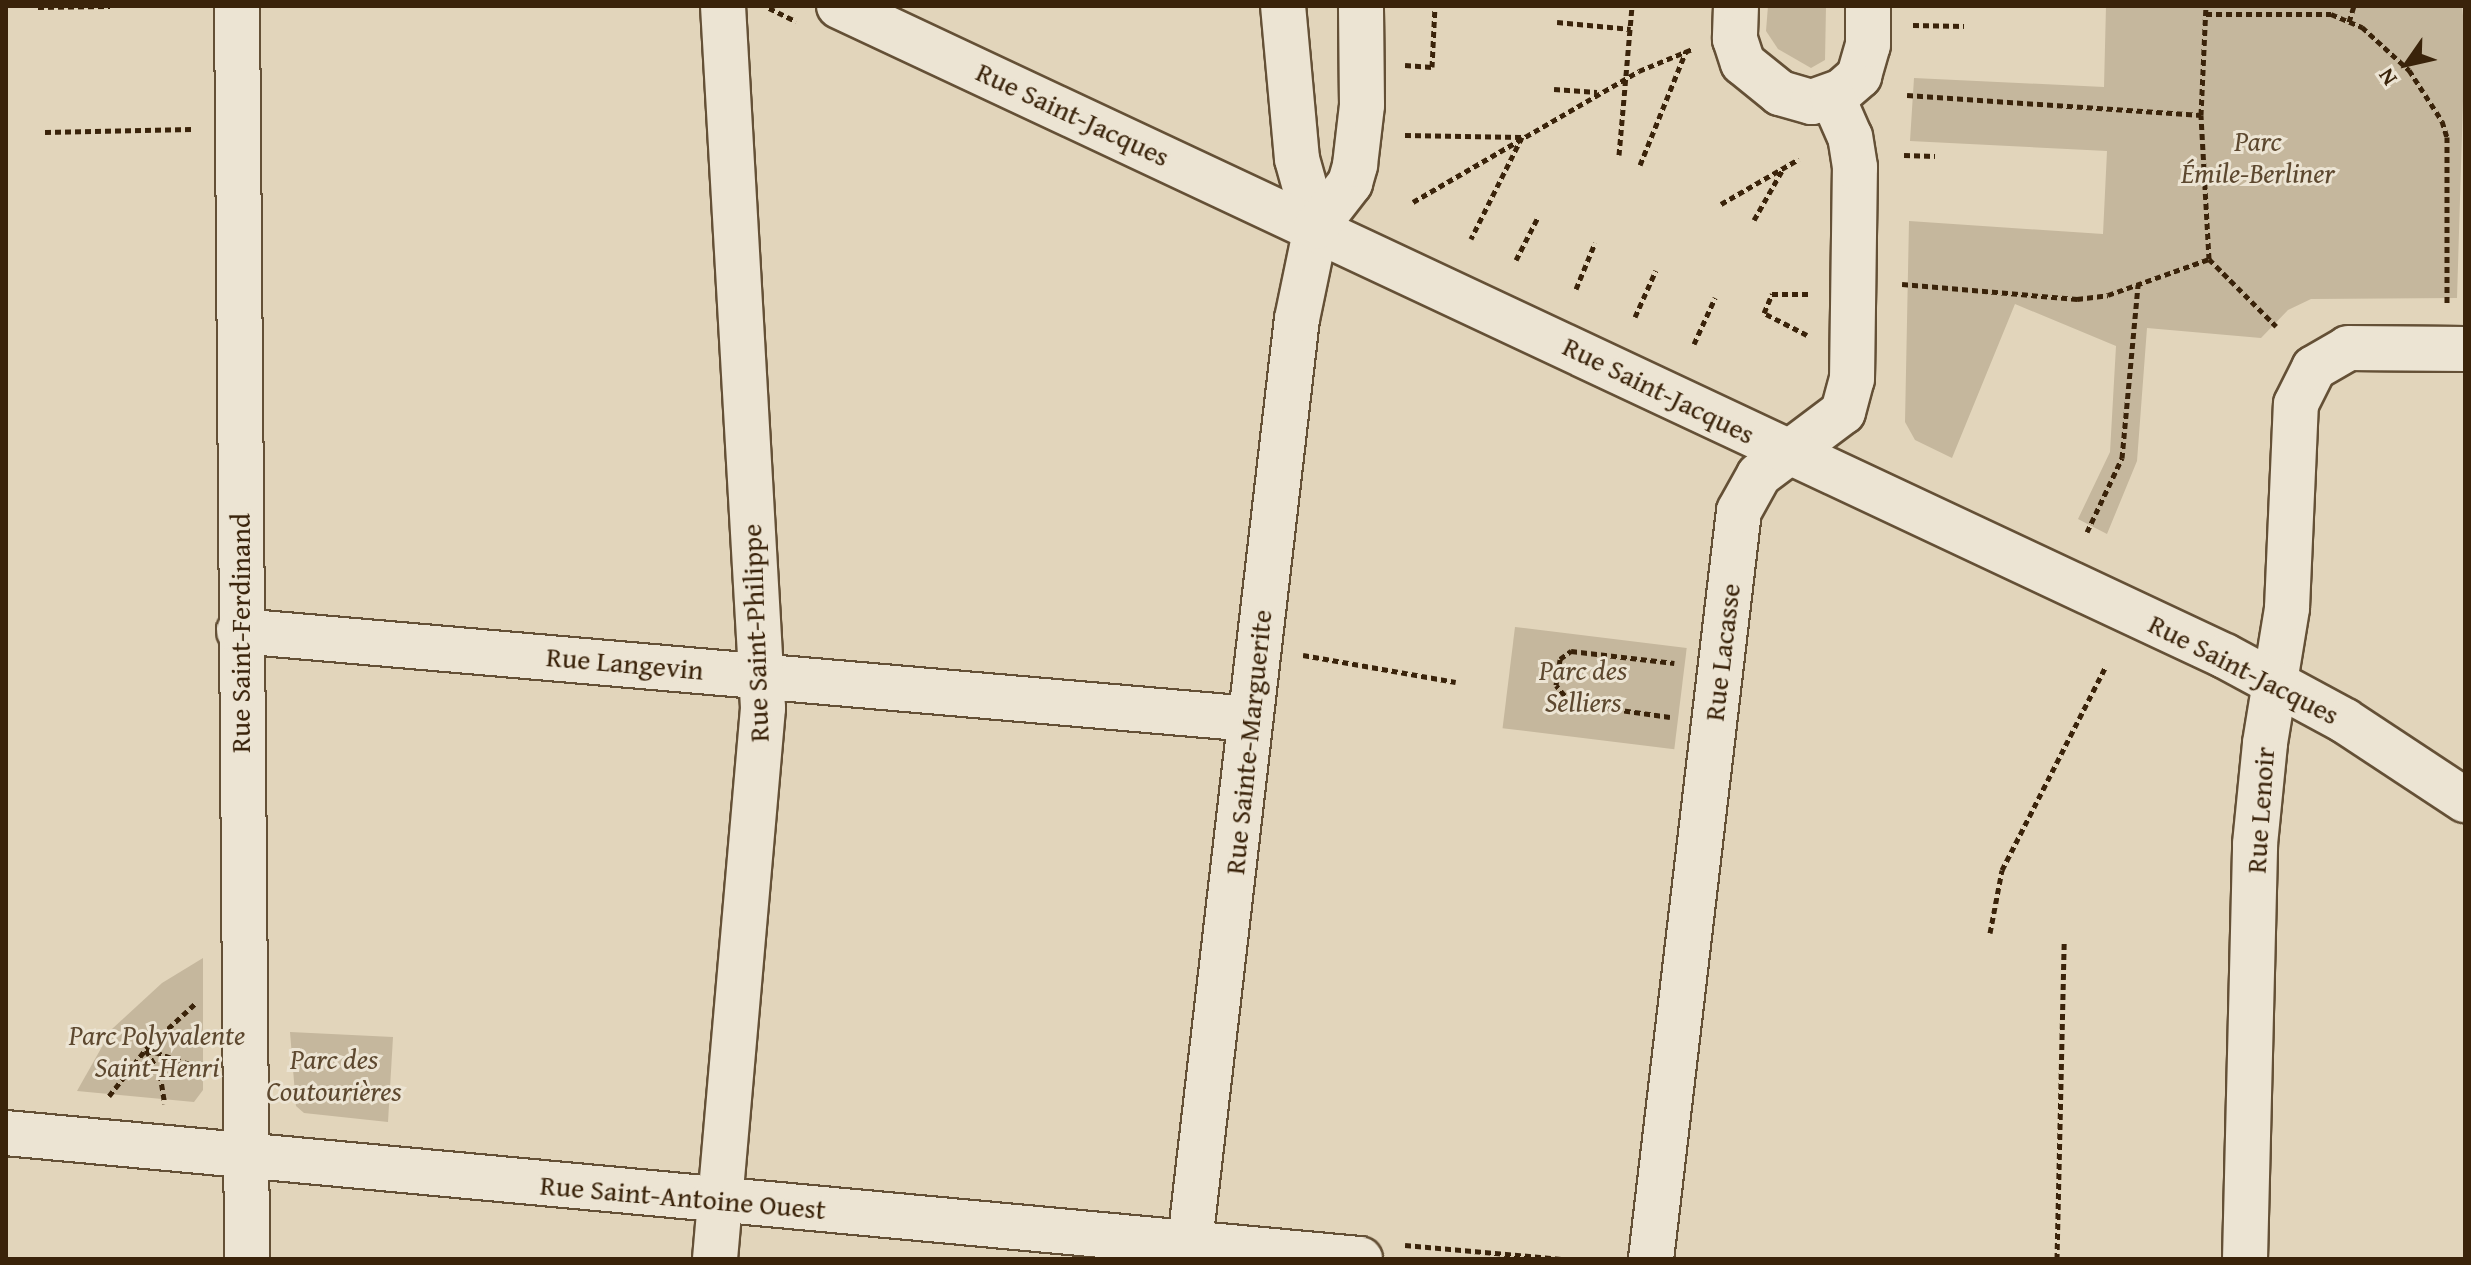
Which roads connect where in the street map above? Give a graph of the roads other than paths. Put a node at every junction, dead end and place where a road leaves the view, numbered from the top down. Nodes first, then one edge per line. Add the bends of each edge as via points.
1 (237, 6) edge
2 (723, 6) edge
3 (839, 6) edge
4 (1283, 6) edge
5 (1361, 6) edge
6 (1736, 6) edge
7 (1868, 6) edge
8 (1832, 96) junction
9 (1316, 227) junction
10 (2465, 349) edge
11 (1791, 451) junction
12 (239, 631) junction
13 (761, 672) junction
14 (2274, 681) junction
15 (1250, 719) junction
16 (2465, 800) edge
17 (6, 1133) edge
18 (246, 1157) junction
19 (722, 1200) junction
20 (1189, 1252) edge
21 (247, 1259) edge
22 (715, 1259) edge
23 (1360, 1259) edge
24 (1651, 1259) edge
25 (2245, 1259) edge

1 - 12 street, Rue Saint-Ferdinand
2 - 13 street, Rue Saint-Philippe
3 - 9 street, Rue Saint-Jacques
4 - 9 street, Rue Sainte-Marguerite via 1297,159
5 - 9 street, Rue Sainte-Marguerite via 1362,105 1355,165 1350,183
6 - 8 street via 1736,49 1757,78 1791,99 1812,102
7 - 8 street via 1864,66 1851,84
8 - 11 street, Rue Lacasse via 1854,153 1855,359 1843,412
9 - 11 street, Rue Saint-Jacques
9 - 15 street, Rue Sainte-Marguerite via 1297,319
10 - 14 street, Rue Lenoir via 2348,348 2314,368 2296,404 2287,608
11 - 14 street, Rue Saint-Jacques
11 - 24 street, Rue Lacasse via 1759,475 1739,511
12 - 13 street, Rue Langevin
12 - 18 street, Rue Saint-Ferdinand
13 - 15 street, Rue Langevin
13 - 19 street, Rue Saint-Philippe via 763,724
14 - 16 street, Rue Saint-Jacques
14 - 25 street, Rue Lenoir via 2255,844
15 - 20 street, Rue Sainte-Marguerite
17 - 18 street, Rue Saint-Antoine Ouest
18 - 19 street, Rue Saint-Antoine Ouest
18 - 21 street, Rue Saint-Ferdinand
19 - 20 street, Rue Saint-Antoine Ouest
19 - 22 street, Rue Saint-Philippe
20 - 23 street, Rue Saint-Antoine Ouest

